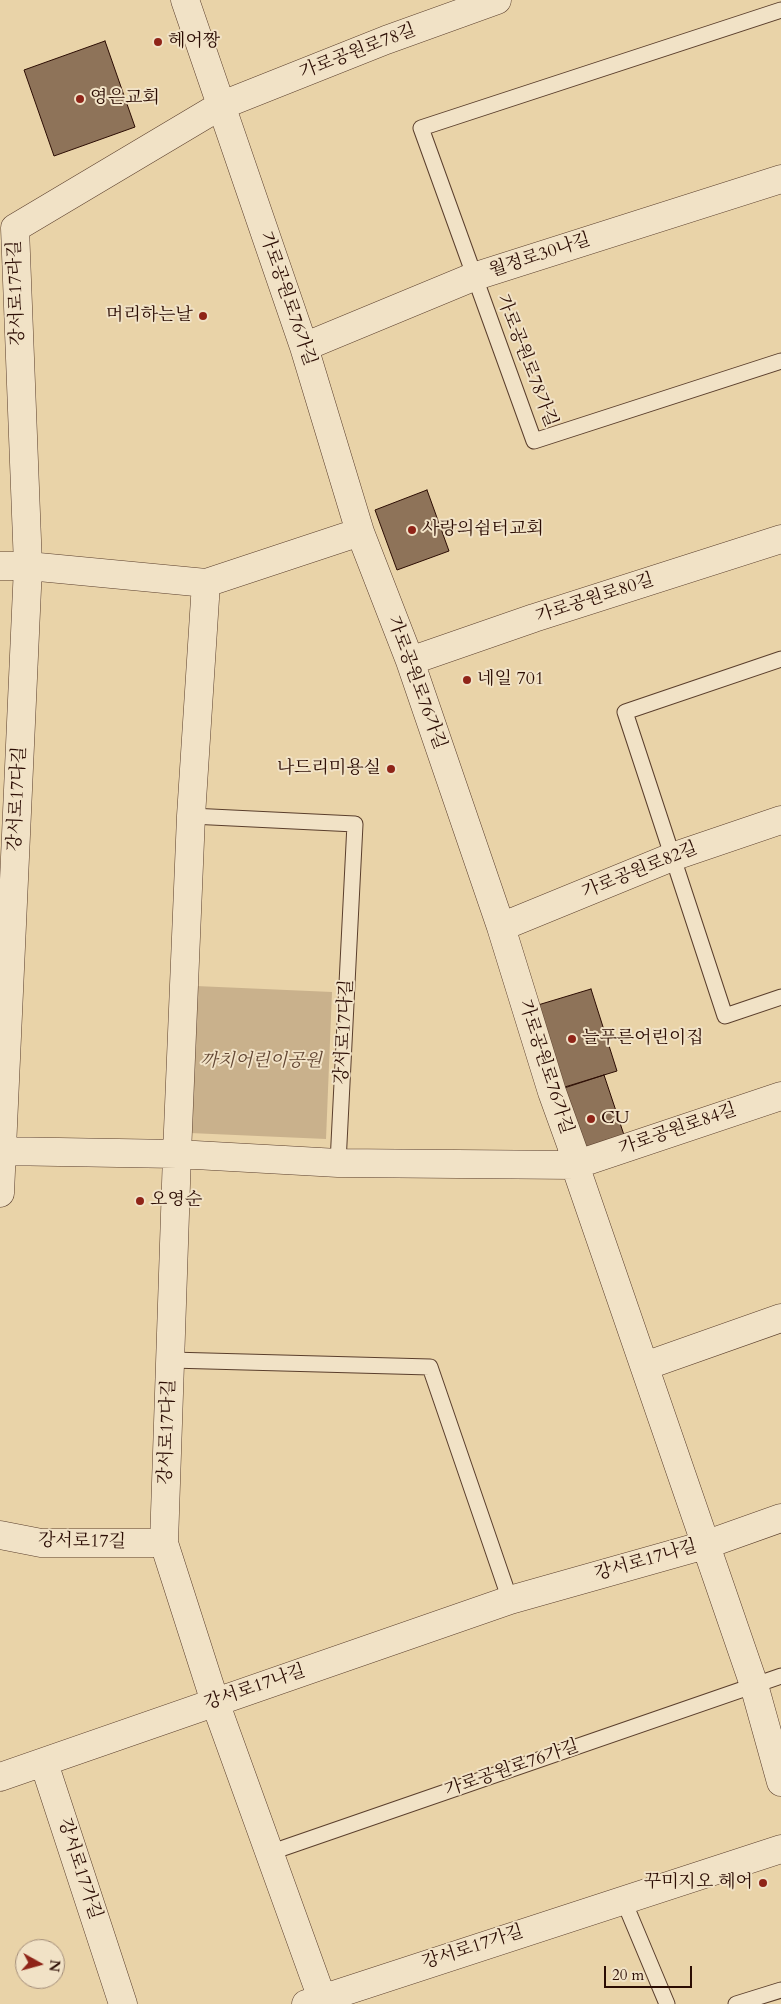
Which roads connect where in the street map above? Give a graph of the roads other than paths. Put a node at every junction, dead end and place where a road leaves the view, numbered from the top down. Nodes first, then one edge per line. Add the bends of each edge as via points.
1 (185, 0) edge
2 (497, 0) edge
3 (781, 10) edge
4 (220, 106) junction
5 (781, 179) edge
6 (473, 277) junction
7 (304, 347) junction
8 (781, 361) edge
9 (360, 532) junction
10 (781, 539) edge
11 (0, 566) edge
12 (28, 566) junction
13 (206, 583) junction
14 (781, 659) edge
15 (410, 661) junction
16 (191, 816) junction
17 (781, 820) edge
18 (672, 857) junction
19 (502, 927) junction
20 (781, 997) edge
21 (781, 1096) edge
22 (1, 1151) edge
23 (177, 1154) junction
24 (338, 1163) junction
25 (575, 1165) junction
26 (0, 1193) edge
27 (781, 1318) edge
28 (171, 1360) junction
29 (645, 1366) junction
30 (781, 1518) edge
31 (0, 1536) edge
32 (164, 1543) junction
33 (705, 1545) junction
34 (510, 1600) junction
35 (781, 1676) edge
36 (754, 1685) junction
37 (215, 1702) junction
38 (44, 1763) junction
39 (0, 1777) edge
40 (781, 1782) edge
41 (781, 1849) edge
42 (269, 1853) junction
43 (623, 1899) junction
44 (781, 1990) edge
45 (317, 2002) edge
46 (123, 2004) edge
47 (667, 2004) edge
48 (736, 2004) edge

1 - 4 street, 가로공원로76가길
2 - 4 street, 가로공원로78길
3 - 6 lane, 가로공원로78가길 via 421,128
4 - 7 street, 가로공원로76가길
4 - 12 street, 강서로17라길 via 15,228
5 - 6 street, 월정로30나길
6 - 7 street, 월정로30나길
6 - 8 lane, 가로공원로78가길 via 534,441
7 - 9 street, 가로공원로76가길
9 - 13 street
9 - 15 street, 가로공원로76가길
10 - 15 street, 가로공원로80길
11 - 12 street
12 - 13 street
12 - 22 street, 강서로17다길
13 - 16 street, 강서로17다길
14 - 18 lane via 624,712
15 - 19 street, 가로공원로76가길
16 - 23 street, 강서로17다길
16 - 24 lane, 강서로17다길 via 354,824
17 - 18 street, 가로공원로82길
18 - 19 street, 가로공원로82길
18 - 20 lane via 725,1016
19 - 25 street, 가로공원로76가길
21 - 25 street, 가로공원로84길
22 - 23 street
22 - 26 street, 강서로17다길
23 - 24 street
23 - 28 street, 강서로17다길
24 - 25 street
25 - 29 street, 가로공원로76가길
27 - 29 street
28 - 32 street, 강서로17다길
28 - 34 lane via 430,1367
29 - 33 street, 가로공원로76가길
30 - 33 street, 강서로17나길
31 - 32 street, 강서로17길 via 41,1543
32 - 37 street, 강서로17다길
33 - 34 street, 강서로17나길
33 - 36 street, 가로공원로76가길
34 - 37 street, 강서로17나길
35 - 36 lane, 가로공원로76가길
36 - 40 street, 가로공원로76가길
36 - 42 lane, 가로공원로76가길
37 - 38 street, 강서로17나길
37 - 42 street, 강서로17가길
38 - 39 street, 강서로17나길
38 - 46 street, 강서로17가길
41 - 43 street, 강서로17가길
42 - 45 street, 강서로17가길
43 - 45 street, 강서로17가길
43 - 47 lane
44 - 48 lane

